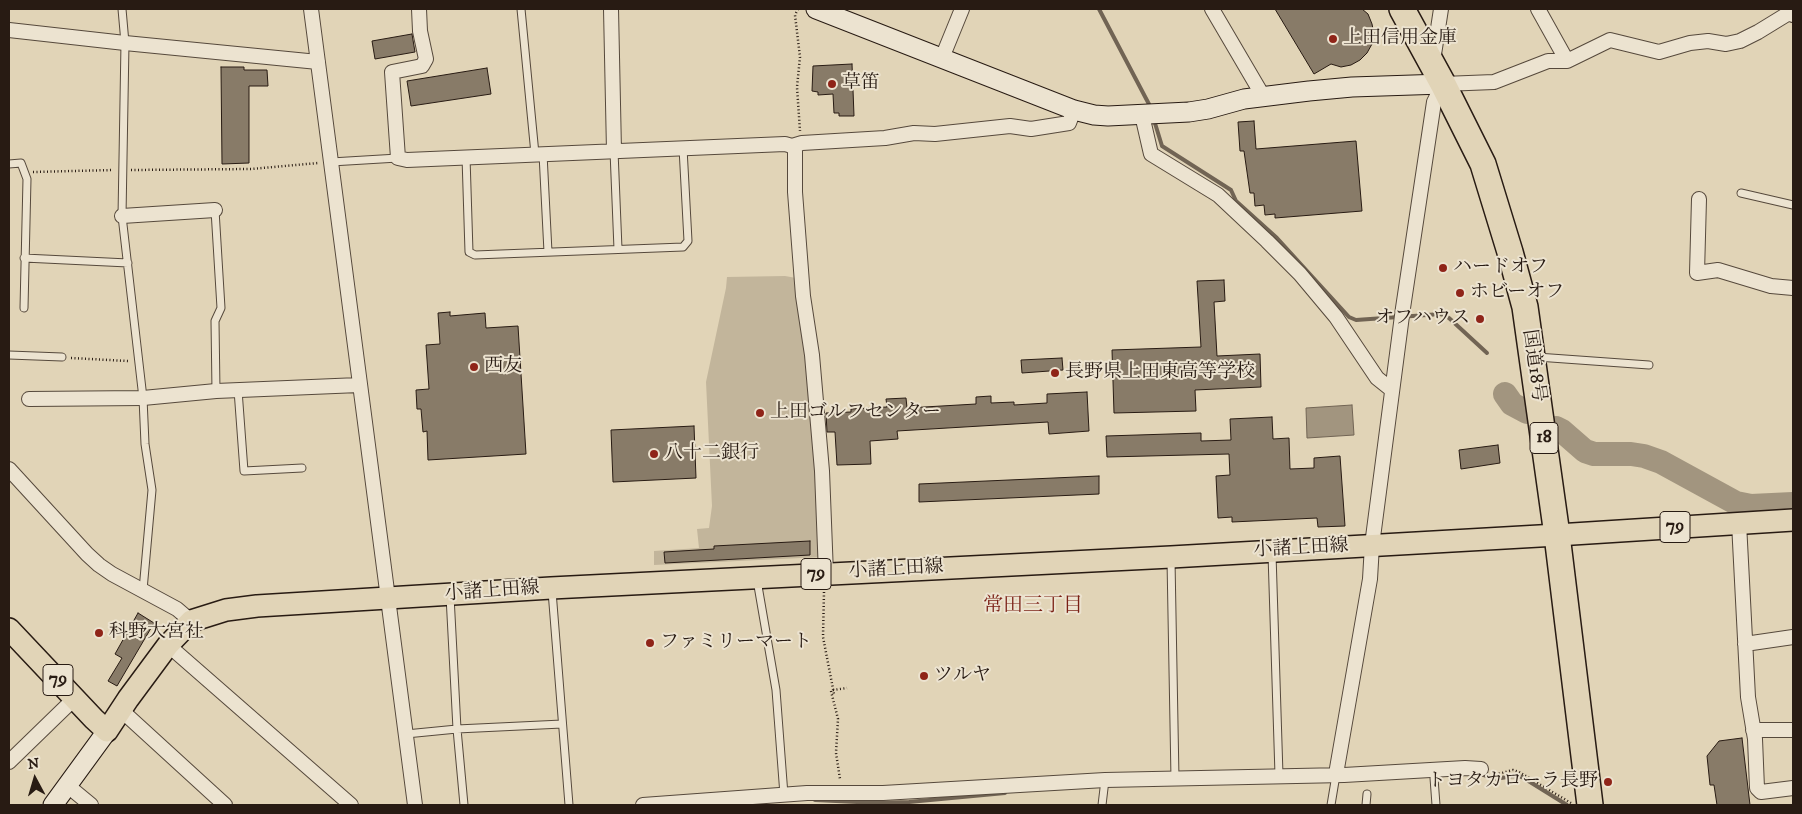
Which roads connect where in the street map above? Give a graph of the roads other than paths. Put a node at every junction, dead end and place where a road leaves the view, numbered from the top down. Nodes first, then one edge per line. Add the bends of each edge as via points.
1 (122, 9) edge
2 (310, 9) edge
3 (419, 9) edge
4 (521, 9) edge
5 (611, 9) edge
6 (816, 9) edge
7 (962, 9) edge
8 (1212, 9) edge
9 (1402, 9) edge
10 (1441, 9) edge
11 (1538, 9) edge
12 (1791, 12) edge
13 (9, 30) edge
14 (125, 43) junction
15 (942, 58) junction
16 (1567, 61) junction
17 (318, 62) junction
18 (1438, 74) junction
19 (1264, 96) junction
20 (1074, 110) junction
21 (1149, 114) junction
22 (797, 145) junction
23 (683, 148) junction
24 (614, 151) junction
25 (539, 154) junction
26 (466, 157) junction
27 (398, 158) junction
28 (330, 162) junction
29 (9, 164) edge
30 (1741, 193) dead end
31 (1699, 199) dead end
32 (1793, 205) edge
33 (215, 210) joint
34 (122, 216) junction
35 (618, 249) junction
36 (548, 252) junction
37 (24, 258) junction
38 (128, 263) junction
39 (1793, 288) edge
40 (24, 308) dead end
41 (9, 355) edge
42 (62, 357) road end
43 (1533, 357) junction
44 (1649, 365) dead end
45 (359, 385) junction
46 (238, 390) junction
47 (1392, 390) junction
48 (216, 391) junction
49 (143, 398) junction
50 (29, 399) dead end
51 (302, 468) dead end
52 (9, 469) edge
53 (1793, 520) edge
54 (1739, 523) junction
55 (1557, 535) junction
56 (1372, 545) junction
57 (1272, 551) junction
58 (1171, 557) junction
59 (824, 574) junction
60 (756, 578) junction
61 (552, 588) junction
62 (143, 590) junction
63 (450, 594) junction
64 (388, 599) junction
65 (191, 621) junction
66 (9, 629) edge
67 (1793, 637) edge
68 (1745, 644) junction
69 (168, 645) junction
70 (75, 698) junction
71 (121, 710) junction
72 (562, 724) junction
73 (457, 729) junction
74 (1753, 730) junction
75 (1793, 730) edge
76 (108, 731) junction
77 (406, 734) junction
78 (9, 762) edge
79 (1481, 769) road end
80 (1434, 774) junction
81 (1279, 776) junction
82 (1175, 778) junction
83 (1336, 778) junction
84 (1105, 784) junction
85 (68, 786) junction
86 (1793, 788) edge
87 (1367, 794) dead end
88 (784, 795) junction
89 (53, 805) edge
90 (91, 805) edge
91 (225, 805) edge
92 (351, 805) edge
93 (415, 805) edge
94 (464, 805) edge
95 (569, 805) edge
96 (643, 805) edge
97 (1102, 805) edge
98 (1332, 805) edge
99 (1366, 805) edge
100 (1436, 805) edge
101 (1590, 805) edge

1 - 14 lane
2 - 17 street
3 - 27 street via 426,59 422,66 392,72
4 - 25 lane
5 - 24 street
6 - 15 street
7 - 15 street
8 - 19 street
9 - 18 highway, 国道18号 / 18
10 - 18 street
11 - 16 street
12 - 16 street via 1740,41 1690,43 1659,52 1610,40
13 - 14 street
14 - 17 street
14 - 34 lane
15 - 20 street
16 - 18 street via 1548,62 1494,82
17 - 28 street
18 - 19 street
18 - 43 highway, 国道18号 / 18 via 1483,164 1525,307
18 - 47 street
19 - 21 street via 1208,109
20 - 21 street via 1108,116
20 - 22 street via 1069,123 1030,129 1010,126
21 - 47 street via 1151,154 1218,195 1267,241 1300,274 1336,317 1377,378
22 - 23 street
22 - 59 street via 795,192 802,296 812,355 822,471
23 - 24 street
23 - 35 lane via 688,241 683,247
24 - 25 street
24 - 35 lane
25 - 26 street
25 - 36 lane
26 - 27 street
26 - 36 lane via 469,252 475,256
27 - 28 lane
28 - 45 street
29 - 37 lane via 21,163 26,179
30 - 32 lane
31 - 39 street via 1697,273 1718,270 1771,286
33 - 34 street
33 - 48 lane via 221,308 215,321
34 - 38 lane
35 - 36 lane
37 - 38 lane
37 - 40 lane
38 - 49 lane
41 - 42 lane
43 - 44 lane
43 - 55 highway, 国道18号 / 18
45 - 46 street
45 - 64 street
46 - 48 street
46 - 51 lane via 244,471
47 - 56 street
48 - 49 street
49 - 50 street
49 - 62 lane via 152,490
52 - 62 street via 87,554 112,574
53 - 54 main road, 小諸上田線 / 79
54 - 55 main road, 小諸上田線 / 79
54 - 68 street
55 - 56 main road, 小諸上田線 / 79
55 - 101 highway, 国道18号 / 18
56 - 57 main road, 小諸上田線 / 79
56 - 83 street via 1370,579
57 - 58 main road, 小諸上田線 / 79
57 - 81 lane
58 - 59 main road, 小諸上田線 / 79
58 - 82 lane
59 - 60 main road, 小諸上田線 / 79
60 - 61 main road, 小諸上田線 / 79
60 - 88 lane via 776,690
61 - 63 main road, 小諸上田線 / 79
61 - 72 lane
62 - 65 street
63 - 64 main road, 小諸上田線 / 79
63 - 73 lane
64 - 65 main road, 小諸上田線 / 79 via 257,606 226,610
64 - 77 street
65 - 69 main road, 小諸上田線 / 79
66 - 70 main road, 79
67 - 68 street
68 - 74 street via 1748,706
69 - 71 main road, 小諸上田線 / 79
69 - 92 street
70 - 76 main road, 79
70 - 78 street
71 - 76 main road, 小諸上田線 / 79
71 - 91 street
72 - 73 lane
72 - 95 lane
73 - 77 lane
73 - 94 lane
74 - 75 street
74 - 86 street via 1758,790
76 - 85 street
77 - 93 street
79 - 80 street via 1465,768
80 - 83 street
80 - 100 lane
81 - 82 street
81 - 83 street
82 - 84 street
83 - 98 lane
84 - 88 street
84 - 97 lane
85 - 89 street
85 - 90 street
87 - 99 lane
88 - 96 street

